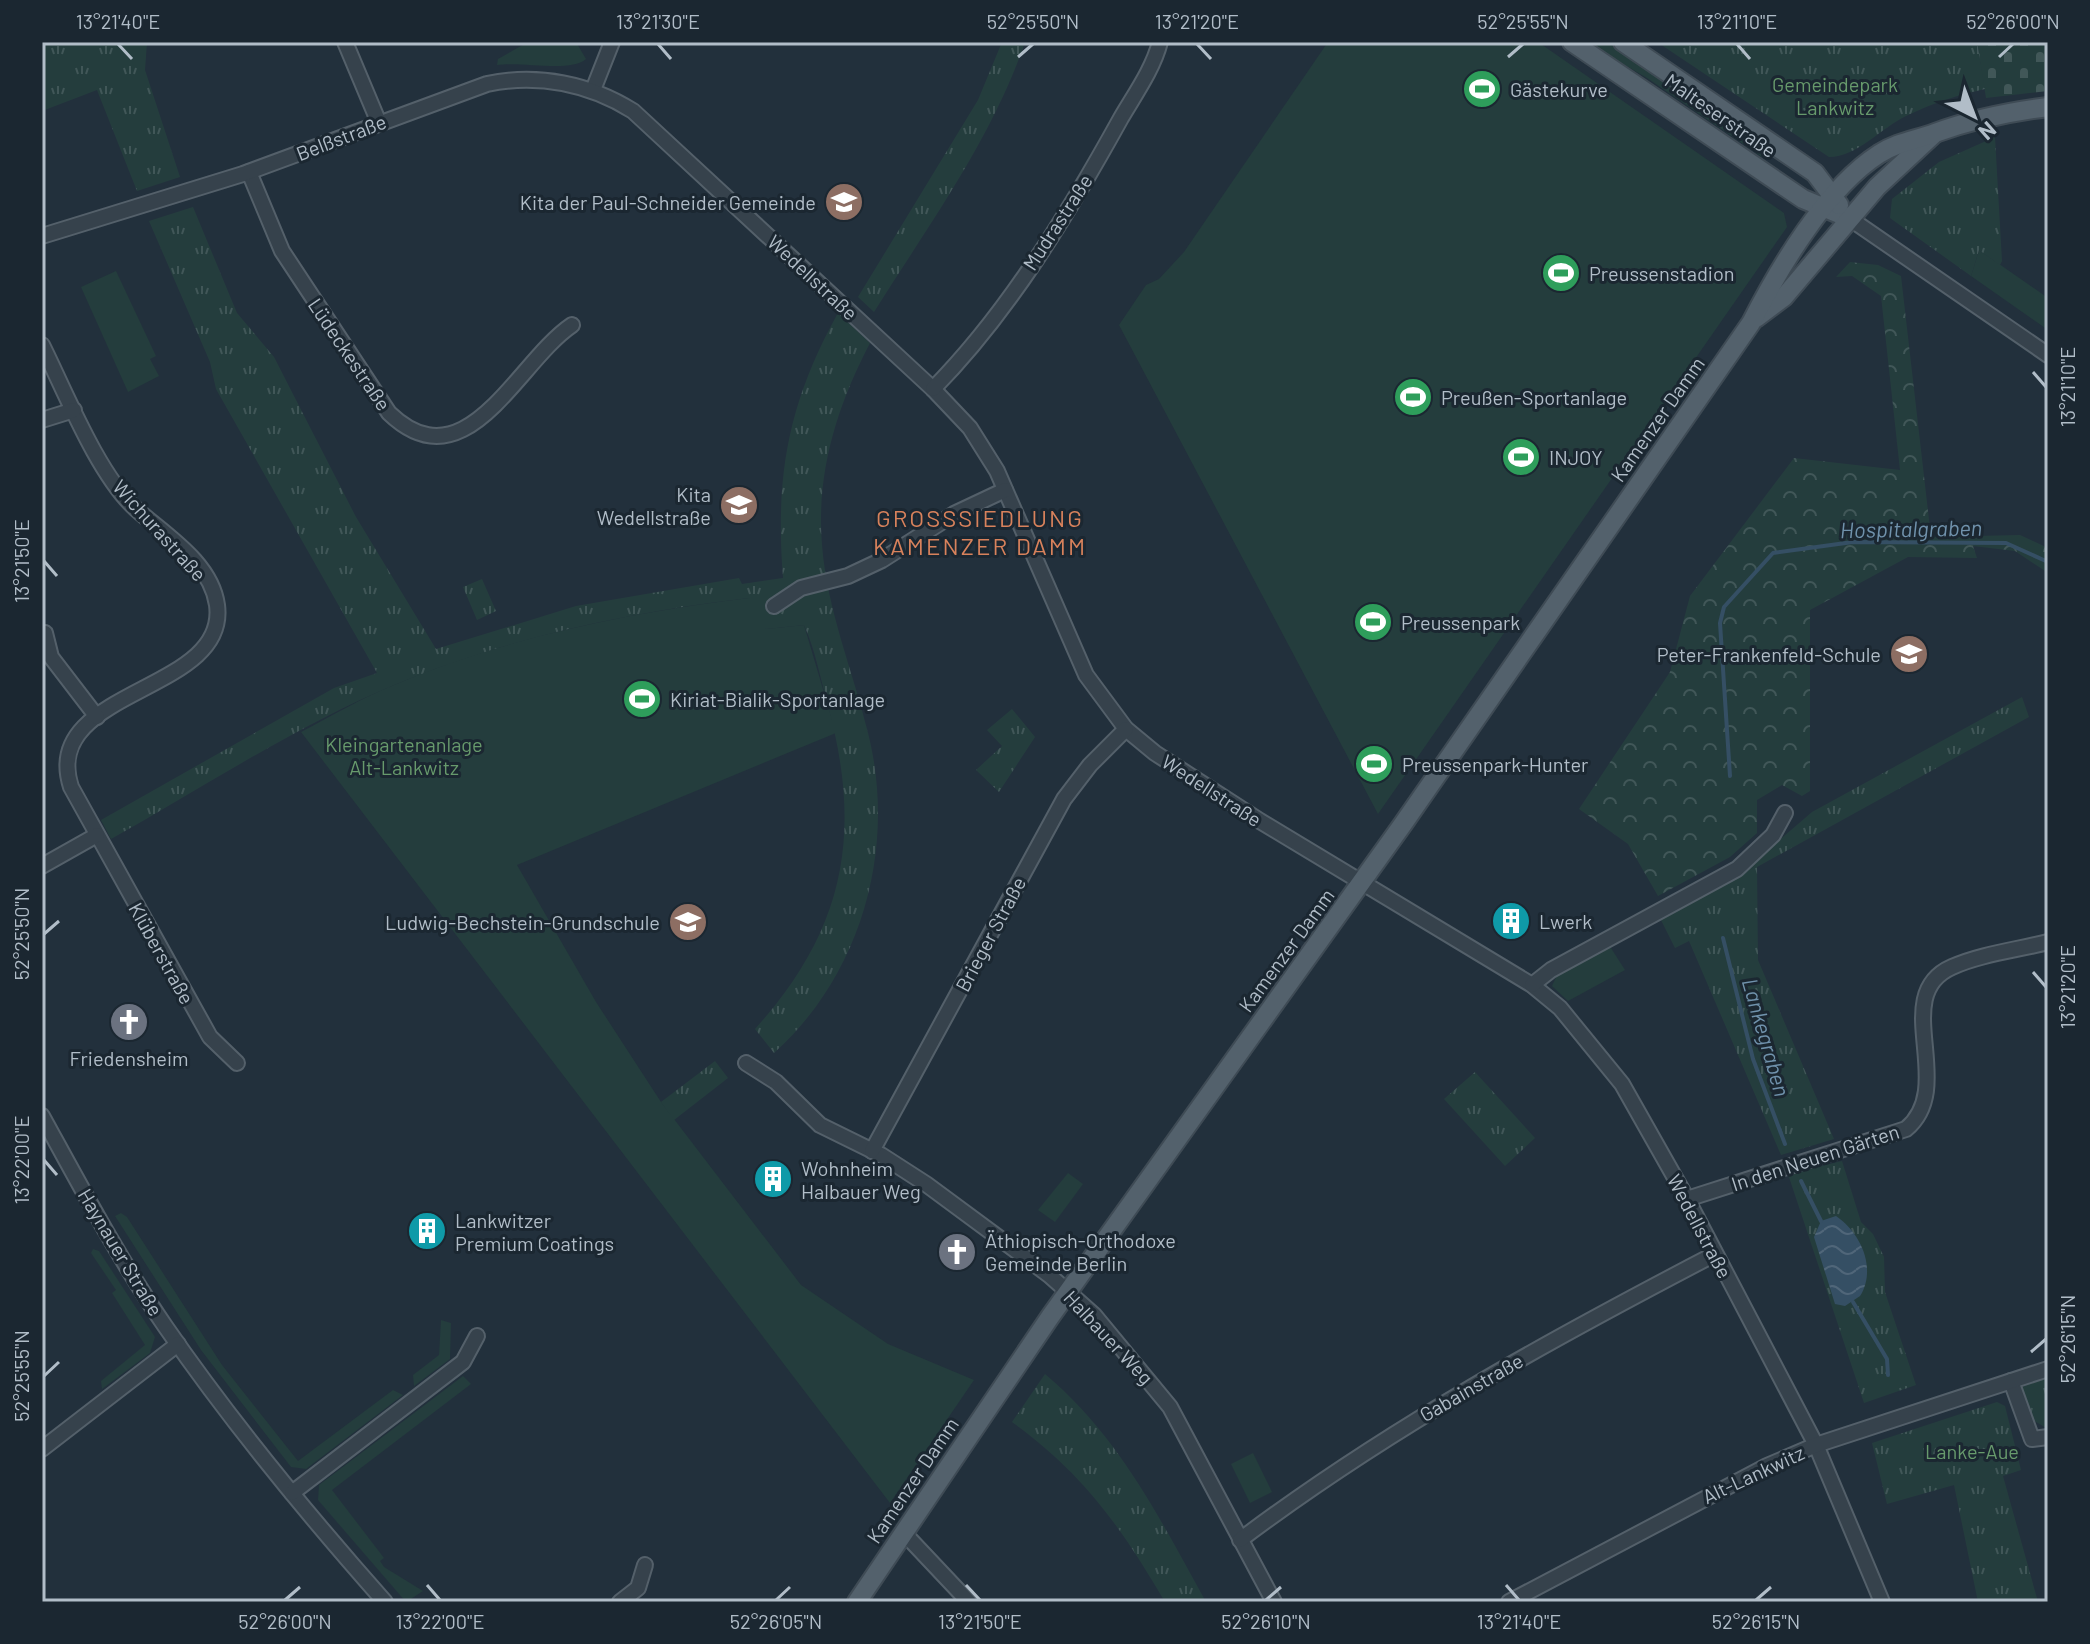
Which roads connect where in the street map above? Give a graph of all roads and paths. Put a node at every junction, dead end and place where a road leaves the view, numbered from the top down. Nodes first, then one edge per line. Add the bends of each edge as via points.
1 (345, 42) edge
2 (612, 42) edge
3 (1160, 42) edge
4 (1572, 42) edge
5 (1623, 42) edge
6 (593, 90) junction
7 (2048, 107) edge
8 (379, 123) junction
9 (1934, 134) junction
10 (249, 172) junction
11 (1826, 202) junction
12 (1849, 218) junction
13 (42, 236) edge
14 (1751, 323) junction
15 (572, 325) dead end
16 (42, 345) edge
17 (2048, 355) edge
18 (933, 389) junction
19 (74, 410) junction
20 (42, 420) edge
21 (1005, 490) junction
22 (774, 606) dead end
23 (45, 633) dead end
24 (97, 717) junction
25 (1126, 729) junction
26 (1785, 813) dead end
27 (97, 835) junction
28 (42, 866) edge
29 (1361, 883) junction
30 (2048, 942) edge
31 (1532, 985) junction
32 (237, 1063) dead end
33 (746, 1063) dead end
34 (42, 1116) edge
35 (872, 1151) junction
36 (1687, 1199) junction
37 (1715, 1254) junction
38 (1069, 1291) junction
39 (477, 1336) dead end
40 (178, 1344) junction
41 (2048, 1369) edge
42 (2011, 1381) junction
43 (2048, 1437) edge
44 (1816, 1445) junction
45 (42, 1449) edge
46 (292, 1493) junction
47 (903, 1532) junction
48 (1240, 1540) junction
49 (645, 1565) dead end
50 (385, 1602) edge
51 (620, 1602) edge
52 (857, 1602) edge
53 (969, 1602) edge
54 (1274, 1602) edge
55 (1509, 1602) edge
56 (1882, 1602) edge

1 - 8 street
2 - 6 street
3 - 18 street, Mudrastraße via 1062,219
4 - 11 main road, Malteserstraße
5 - 11 main road, Malteserstraße via 1815,173
6 - 8 street, Belßstraße via 548,81 494,82
6 - 18 street, Wedellstraße via 651,125
7 - 9 main road, Kamenzer Damm via 1988,116
8 - 10 street, Belßstraße
9 - 11 main road, Kamenzer Damm via 1908,139 1877,155
9 - 12 main road, Kamenzer Damm
10 - 13 street, Belßstraße
10 - 15 street, Lüdeckestraße via 282,251 389,413 408,429 442,436 473,426 552,338
11 - 12 main road, Malteserstraße
11 - 14 main road, Kamenzer Damm
12 - 14 main road, Kamenzer Damm via 1784,297
12 - 17 street, Malteserstraße
14 - 29 main road, Kamenzer Damm
16 - 19 street, Wichurastraße
18 - 21 street, Wedellstraße via 970,428
19 - 20 street
19 - 24 street, Wichurastraße via 122,494 195,563 217,606 214,631 200,651
21 - 22 street via 947,518 882,560 848,576 801,588
21 - 25 street, Wedellstraße via 1086,675
23 - 24 street via 51,657
24 - 27 street, Wichurastraße via 70,743 66,764 71,787
25 - 29 street, Wedellstraße via 1155,753
25 - 35 street, Brieger Straße via 1064,799
26 - 31 street via 1773,835 1737,869
27 - 28 street
27 - 32 street, Klüberstraße via 210,1037
29 - 31 street, Wedellstraße
29 - 38 main road, Kamenzer Damm
30 - 36 street, In den Neuen Gärten via 1951,967 1934,982 1922,1016 1928,1098 1906,1129
31 - 36 street, Wedellstraße via 1603,1056
33 - 35 street, Halbauer Weg via 776,1082 820,1125
34 - 40 street, Haynauer Straße via 128,1269
35 - 38 street, Halbauer Weg
36 - 37 street, Wedellstraße
37 - 44 street, Wedellstraße
37 - 48 street, Gabainstraße via 1379,1441
38 - 47 main road, Kamenzer Damm
38 - 48 street, Halbauer Weg via 1170,1407
39 - 46 street via 463,1362
40 - 45 street
40 - 46 street, Haynauer Straße
41 - 42 street, Alt-Lankwitz
42 - 43 street via 2032,1439
42 - 44 street, Alt-Lankwitz
44 - 55 street, Alt-Lankwitz via 1723,1487
44 - 56 street, Wedellstraße
46 - 50 street, Haynauer Straße
47 - 52 main road, Kamenzer Damm
47 - 53 street
48 - 54 street, Halbauer Weg
49 - 51 street via 638,1588

